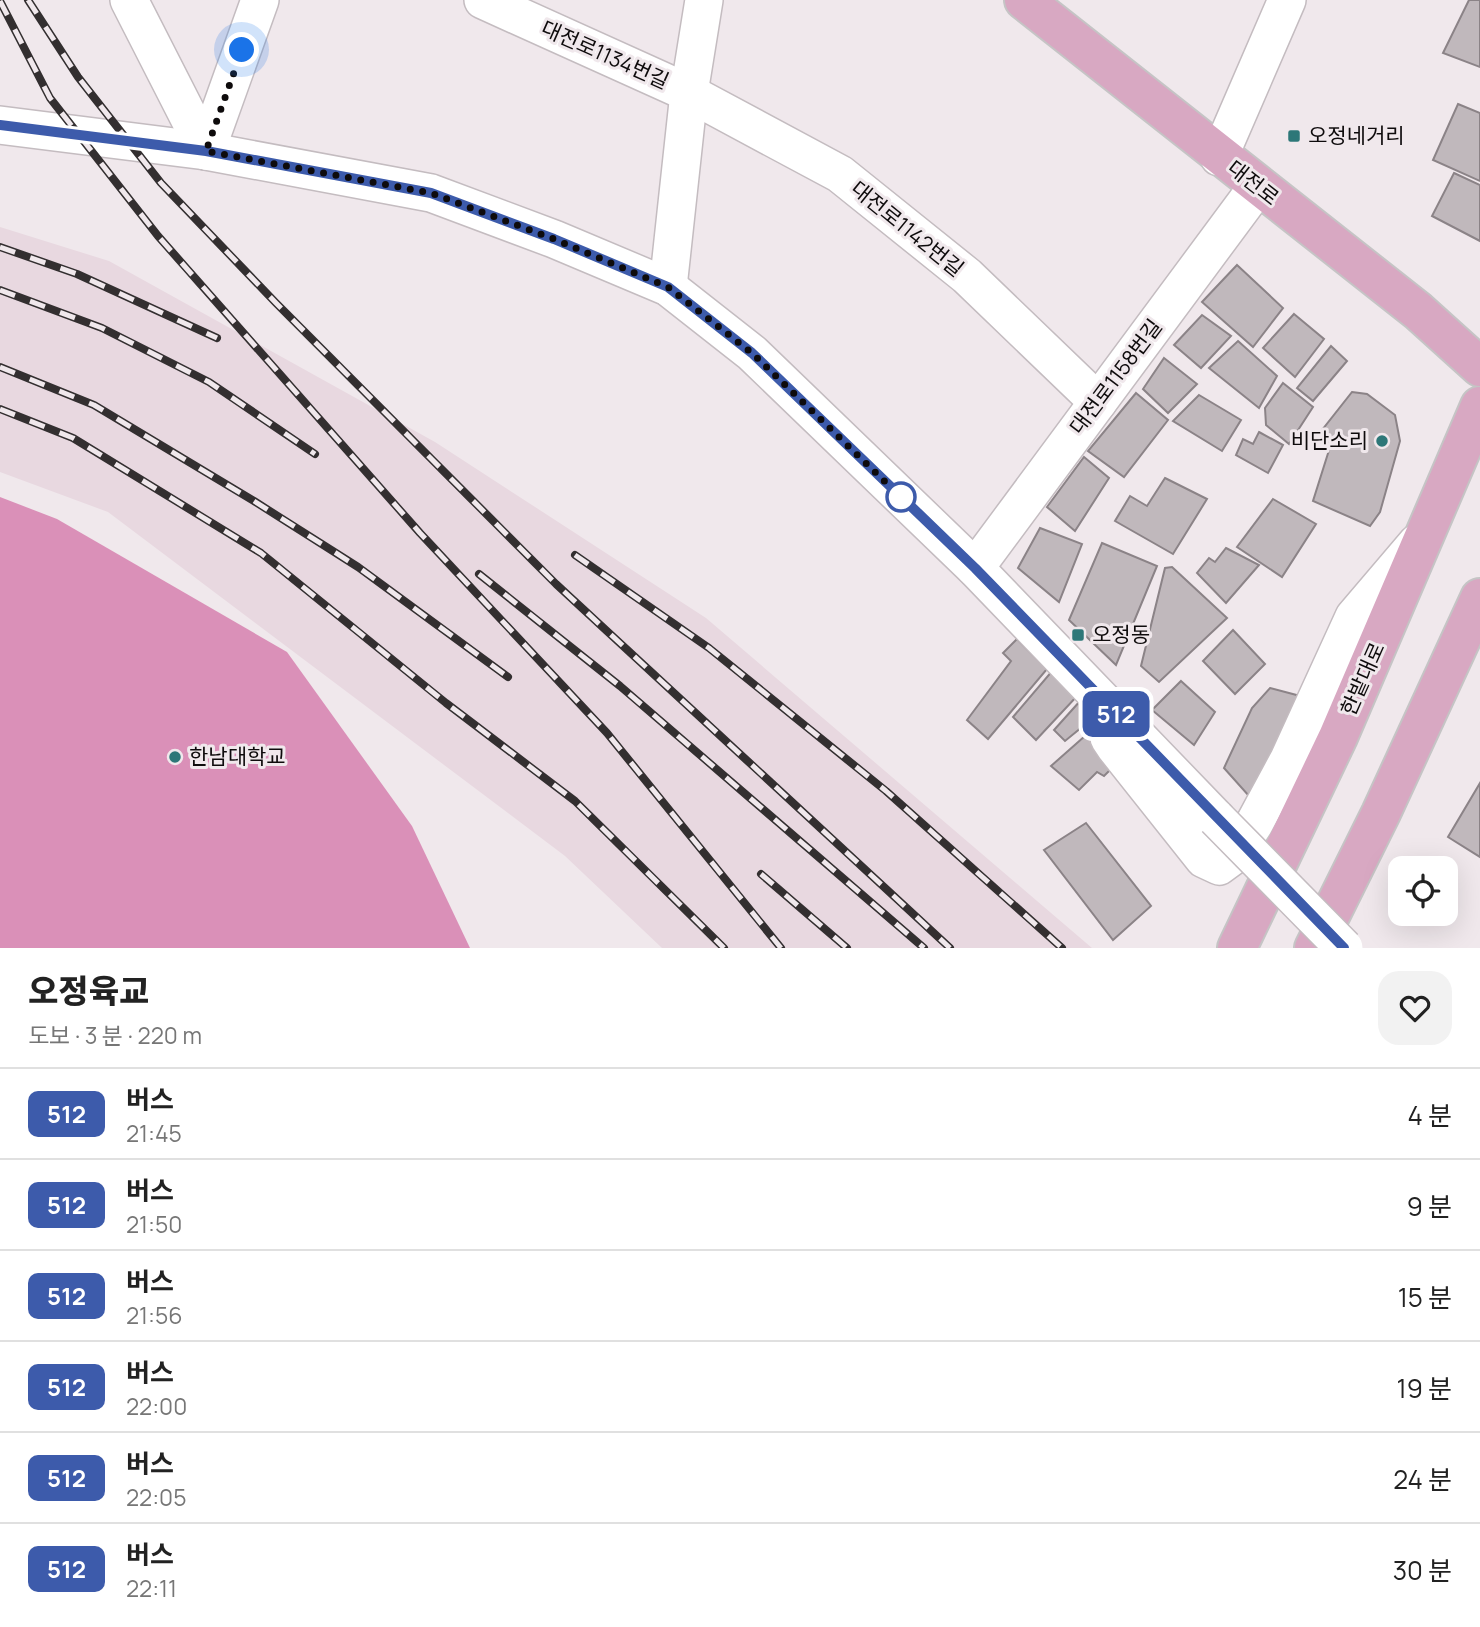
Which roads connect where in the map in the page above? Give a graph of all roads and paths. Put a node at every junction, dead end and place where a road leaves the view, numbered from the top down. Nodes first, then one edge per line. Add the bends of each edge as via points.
1 (129, 0) edge
2 (260, 0) edge
3 (483, 0) edge
4 (704, 0) edge
5 (1024, 0) edge
6 (1287, 0) edge
7 (690, 93) junction
8 (0, 125) edge
9 (206, 151) junction
10 (1219, 157) junction
11 (1258, 186) junction
12 (668, 287) junction
13 (1480, 367) edge
14 (1098, 402) junction
15 (1480, 406) edge
16 (1429, 529) junction
17 (975, 568) junction
18 (1480, 598) edge
19 (1122, 720) junction
20 (1237, 948) edge
21 (1314, 948) edge
22 (1345, 948) edge

1 - 9 street
2 - 9 street
3 - 7 street, 대전로1134번길
4 - 7 street
5 - 10 main road, 대전로
6 - 10 street
7 - 12 street
7 - 14 street, 대전로1142번길 via 840,174 967,276
8 - 9 street
9 - 12 street via 431,193
10 - 11 main road, 대전로
11 - 13 main road, 대전로 via 1418,311
11 - 14 street, 대전로1158번길
12 - 17 street via 752,353
14 - 17 street, 대전로1158번길
15 - 16 main road, 한밭대로
16 - 19 street via 1353,617 1289,759 1234,855 1219,866 1204,859 1109,738
16 - 20 main road, 한밭대로 via 1338,737
17 - 19 street
18 - 21 main road
19 - 22 street, bridge

